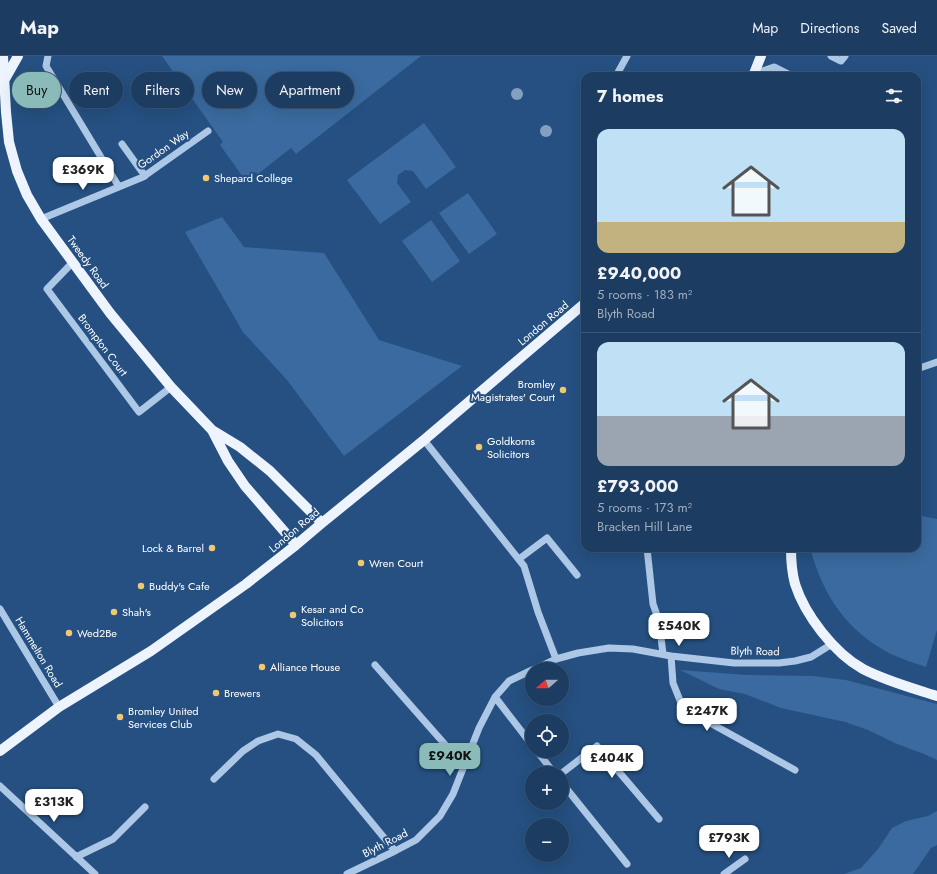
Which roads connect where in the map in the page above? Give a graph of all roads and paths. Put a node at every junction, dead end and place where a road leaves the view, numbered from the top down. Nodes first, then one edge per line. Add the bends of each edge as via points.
1 (3, 56) edge
2 (18, 56) edge
3 (48, 56) edge
4 (627, 56) edge
5 (761, 56) edge
6 (831, 56) edge
7 (845, 56) edge
8 (618, 72) edge
9 (754, 72) edge
10 (761, 72) edge
11 (784, 72) edge
12 (5, 79) junction
13 (208, 132) dead end
14 (122, 144) dead end
15 (145, 176) junction
16 (119, 187) junction
17 (41, 219) junction
18 (73, 262) junction
19 (581, 306) edge
20 (937, 362) edge
21 (921, 368) edge
22 (171, 387) junction
23 (212, 430) junction
24 (424, 440) junction
25 (322, 523) junction
26 (296, 545) junction
27 (647, 552) edge
28 (791, 552) edge
29 (519, 559) junction
30 (577, 575) dead end
31 (0, 609) edge
32 (832, 644) junction
33 (663, 654) junction
34 (670, 656) junction
35 (556, 659) junction
36 (550, 662) edge
37 (375, 665) dead end
38 (525, 673) edge
39 (937, 696) edge
40 (495, 697) junction
41 (59, 707) junction
42 (525, 736) edge
43 (0, 751) edge
44 (542, 758) edge
45 (464, 766) junction
46 (549, 766) edge
47 (569, 768) edge
48 (795, 770) dead end
49 (214, 779) dead end
50 (0, 786) edge
51 (569, 792) edge
52 (145, 807) dead end
53 (659, 819) dead end
54 (395, 851) junction
55 (76, 857) junction
56 (745, 858) dead end
57 (627, 864) dead end
58 (95, 874) edge
59 (347, 874) edge
60 (724, 874) edge

1 - 12 main road, Tweedy Road
2 - 12 main road
3 - 16 street via 46,66
4 - 8 street
5 - 9 main road
6 - 7 street via 841,60
10 - 11 street via 774,67
12 - 17 main road, Tweedy Road via 9,142 26,195
13 - 15 street, Gordon Way
14 - 15 street
15 - 16 street, Gordon Way
16 - 17 street, Gordon Way
17 - 18 main road, Tweedy Road
18 - 22 main road, Tweedy Road via 110,313
18 - 22 street, Brompton Court via 47,289 138,412
19 - 24 main road, London Road
20 - 21 street
22 - 23 main road, Tweedy Road
23 - 25 main road, Tweedy Road via 240,447 270,471
23 - 26 main road, Tweedy Road via 245,486
24 - 25 main road, London Road
24 - 29 street
25 - 26 main road, London Road
26 - 41 main road, London Road via 151,651
27 - 33 street via 653,604 659,621
28 - 32 main road via 793,574 799,595
29 - 30 street via 547,538
29 - 35 street via 524,566
31 - 41 street, Hammelton Road
32 - 34 street, Blyth Road via 811,657 780,663 734,663
32 - 39 main road via 851,661 872,673
33 - 34 street, Blyth Road
33 - 35 street, Blyth Road via 609,648 589,650
34 - 48 street via 673,683 683,708
35 - 36 street, Blyth Road
37 - 45 street
38 - 40 street, Blyth Road via 509,681
40 - 42 street
40 - 45 street, Blyth Road
41 - 43 main road, London Road
44 - 46 street
45 - 54 street, Blyth Road via 453,794 440,816 416,840
47 - 53 street via 597,746
49 - 54 street via 243,751 258,741 278,734 296,739 316,755
50 - 55 street
51 - 57 street
52 - 55 street via 113,839
54 - 59 street, Blyth Road
55 - 58 street
56 - 60 street

